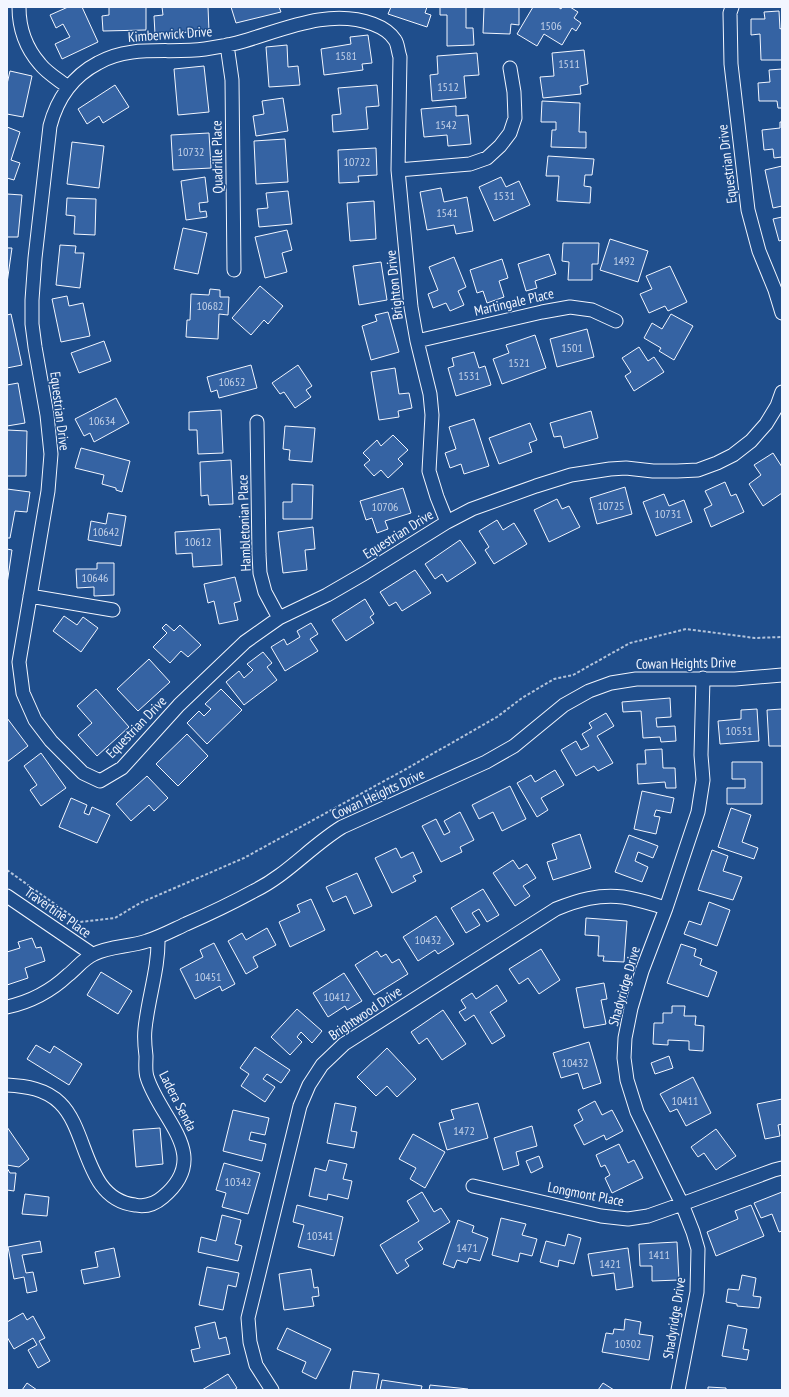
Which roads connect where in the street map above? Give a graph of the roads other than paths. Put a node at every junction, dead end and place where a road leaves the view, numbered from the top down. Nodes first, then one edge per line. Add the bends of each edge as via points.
1 (19, 7) edge
2 (732, 7) edge
3 (395, 40) joint
4 (227, 45) junction
5 (510, 68) dead end
6 (68, 87) junction
7 (398, 170) junction
8 (234, 270) dead end
9 (782, 313) edge
10 (616, 321) dead end
11 (417, 341) junction
12 (782, 392) edge
13 (258, 422) dead end
14 (447, 522) junction
15 (30, 596) junction
16 (113, 610) dead end
17 (280, 618) junction
18 (782, 675) edge
19 (703, 678) junction
20 (7, 896) edge
21 (666, 908) junction
22 (158, 937) junction
23 (92, 954) junction
24 (7, 1007) edge
25 (7, 1085) edge
26 (782, 1168) edge
27 (473, 1186) dead end
28 (682, 1204) junction
29 (272, 1390) edge
30 (678, 1390) edge

1 - 6 street via 19,20 30,50 40,65
2 - 9 street, Equestrian Drive via 731,64 748,210 759,251
3 - 4 street, Kimberwick Drive via 382,27 361,20 336,19 286,27
3 - 7 street, Brighton Drive via 400,57
4 - 6 street, Kimberwick Drive via 187,51 136,51 120,54 97,63
4 - 8 street, Quadrille Place via 232,80
5 - 7 street via 515,118 510,133 487,158 470,164
6 - 15 street, Equestrian Drive via 53,112 50,126 34,258 32,324 51,454 48,491
7 - 11 street, Brighton Drive via 411,308
10 - 11 street, Martingale Place via 592,310 570,307
11 - 14 street, Brighton Drive via 430,394 432,415 429,471
12 - 14 street, Equestrian Drive via 766,424 751,441 717,463 698,470 653,471 626,468 570,475 472,509
13 - 17 street, Hambletonian Place via 260,573 265,592
14 - 17 street, Equestrian Drive via 327,595
15 - 16 street
15 - 17 street, Equestrian Drive via 19,662 23,693 35,720 51,741 83,773 100,781 122,768 179,705 244,642
18 - 19 street, Cowan Heights Drive via 735,679
19 - 21 street, Shadyridge Drive via 702,780 698,812
19 - 22 street, Cowan Heights Drive via 636,679 611,683 589,691 564,705 514,746 486,762 342,827 311,848 273,880
20 - 23 street, Travertine Place
21 - 28 street, Shadyridge Drive via 631,1008 624,1058 627,1080 637,1112
21 - 29 street, Brightwood Drive via 624,897 598,896 577,900 556,909 344,1044 322,1065 300,1106 248,1318 250,1342 256,1365
22 - 23 street, Cowan Heights Drive via 136,945 109,948
22 - 25 street, Ladera Senda via 159,954 144,1030 147,1076 156,1100 183,1146 184,1160 180,1179 172,1190 149,1205 130,1205 114,1198 91,1167 75,1127 60,1102 38,1089
23 - 24 street, Cowan Heights Drive via 44,994
26 - 28 street, Longmont Place
27 - 28 street, Longmont Place via 602,1216 628,1219 648,1216
28 - 30 street, Shadyridge Drive via 698,1249 697,1292

